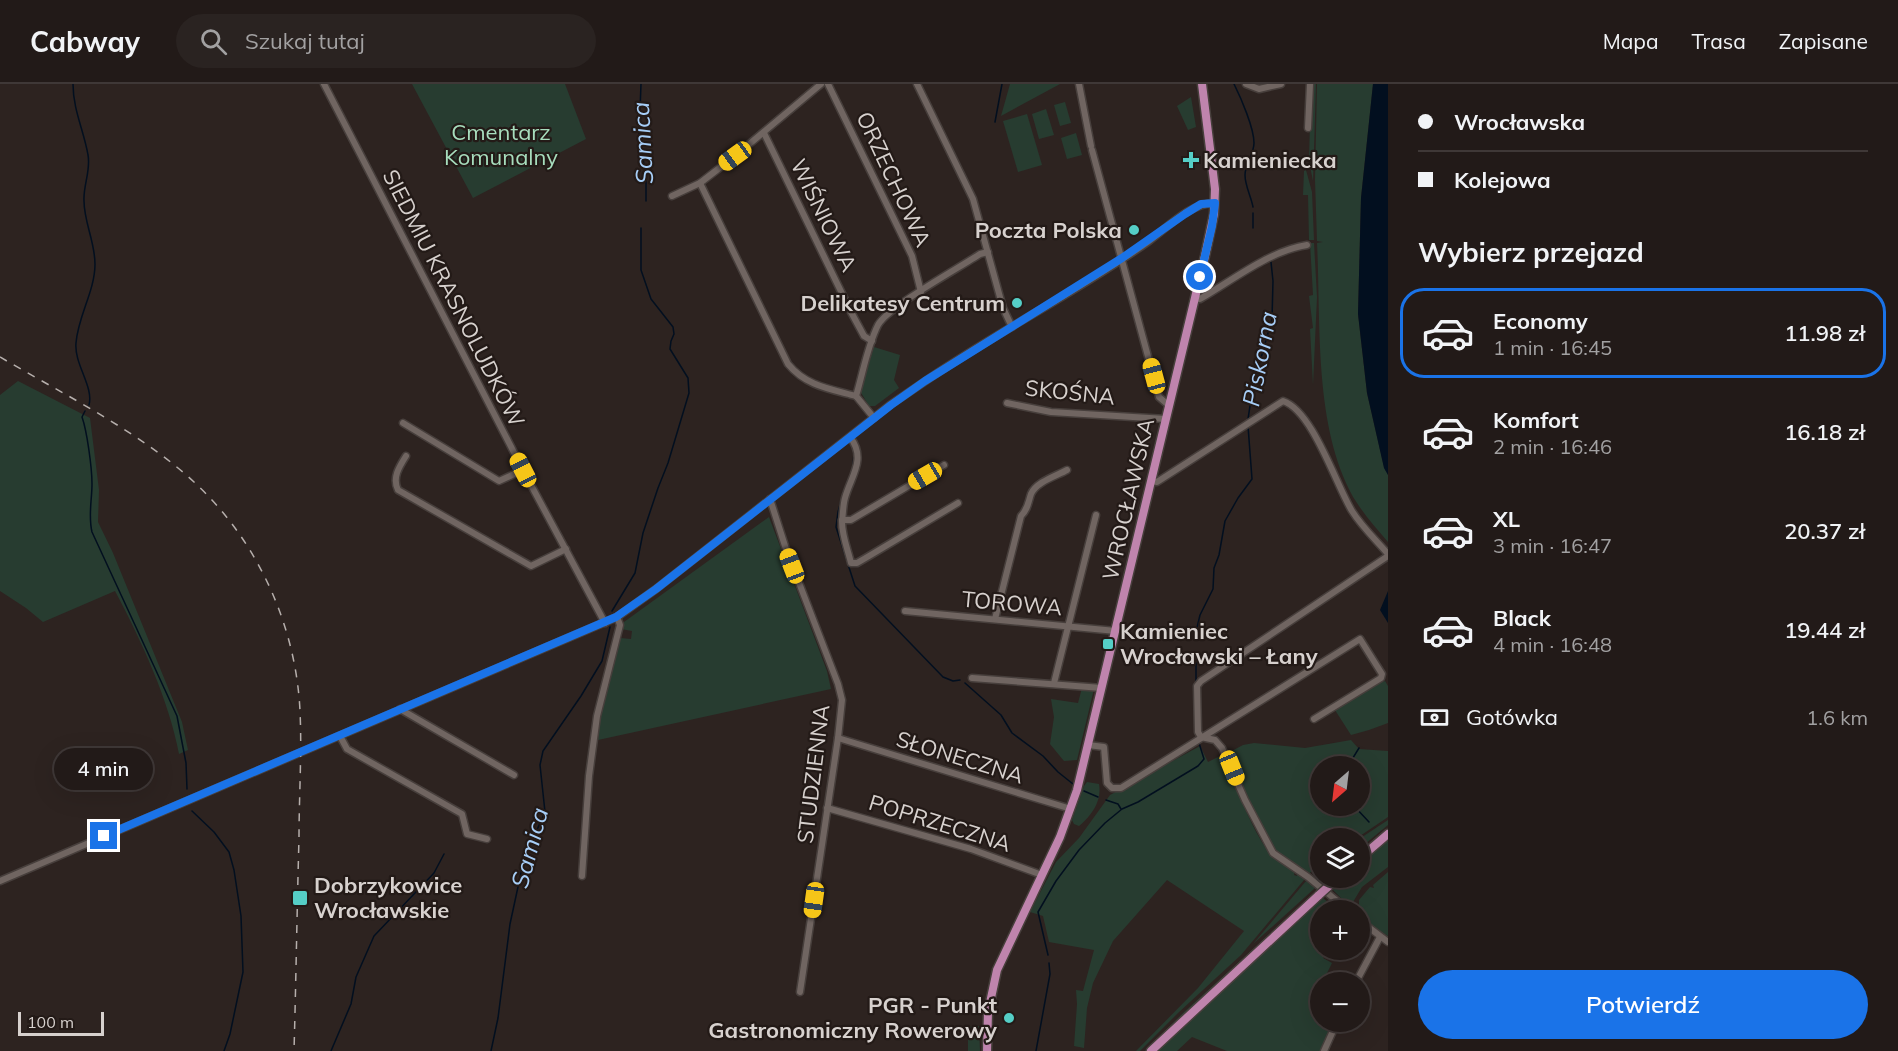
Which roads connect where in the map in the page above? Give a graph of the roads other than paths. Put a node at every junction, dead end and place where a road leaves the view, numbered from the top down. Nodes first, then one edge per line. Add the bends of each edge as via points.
1 (324, 84) edge
2 (821, 84) edge
3 (828, 84) edge
4 (917, 84) edge
5 (1079, 84) edge
6 (1202, 84) edge
7 (1246, 84) edge
8 (1281, 84) edge
9 (1310, 84) edge
10 (1308, 128) dead end
11 (764, 133) junction
12 (700, 183) junction
13 (672, 196) dead end
14 (1215, 203) junction
15 (1307, 245) dead end
16 (988, 252) junction
17 (1122, 258) junction
18 (921, 292) junction
19 (1195, 298) junction
20 (1012, 327) junction
21 (872, 341) junction
22 (856, 396) junction
23 (1007, 403) dead end
24 (1170, 404) junction
25 (874, 418) junction
26 (1166, 419) junction
27 (403, 423) dead end
28 (850, 437) junction
29 (406, 456) dead end
30 (944, 465) dead end
31 (523, 470) junction
32 (1067, 470) dead end
33 (1151, 481) junction
34 (770, 499) junction
35 (958, 503) dead end
36 (1096, 515) dead end
37 (842, 520) junction
38 (566, 549) junction
39 (1388, 555) edge
40 (905, 611) dead end
41 (616, 617) junction
42 (995, 619) junction
43 (605, 623) junction
44 (1069, 626) junction
45 (1116, 631) junction
46 (972, 678) dead end
47 (1054, 683) junction
48 (1102, 688) junction
49 (400, 710) junction
50 (1314, 719) dead end
51 (340, 736) junction
52 (1202, 737) junction
53 (838, 738) junction
54 (1088, 745) junction
55 (514, 775) dead end
56 (827, 808) junction
57 (1071, 809) junction
58 (1388, 834) edge
59 (487, 839) dead end
60 (1370, 850) edge
61 (1042, 875) junction
62 (582, 876) dead end
63 (0, 882) edge
64 (1327, 888) edge
65 (1336, 900) edge
66 (1370, 929) edge
67 (1380, 937) junction
68 (1388, 942) edge
69 (1361, 972) edge
70 (800, 992) dead end
71 (1333, 1032) edge
72 (987, 1051) edge
73 (1151, 1051) edge
74 (1324, 1051) edge

1 - 31 street, SIEDMIU KRASNOLUDKÓW
2 - 11 street
3 - 18 street, ORZECHOWA via 912,256
4 - 16 street via 973,199
5 - 17 street
6 - 14 main road, WROCŁAWSKA
7 - 8 street via 1259,89
9 - 10 street
11 - 12 street
11 - 21 street, WIŚNIOWA via 851,312 864,336
12 - 13 street
12 - 22 street via 788,364 811,383
14 - 17 street via 1201,204
14 - 19 main road, WROCŁAWSKA
15 - 19 street via 1267,260 1200,299
16 - 18 street
16 - 20 street
17 - 20 street
17 - 24 street via 1159,397
18 - 21 street via 889,313 879,323
19 - 24 main road, WROCŁAWSKA
20 - 25 street
21 - 22 street
22 - 25 street
23 - 26 street, SKOŚNA via 1051,412
24 - 26 main road, WROCŁAWSKA
25 - 28 street
26 - 33 main road, WROCŁAWSKA
27 - 31 street via 498,481
28 - 34 street
28 - 37 street via 856,444 856,475 845,498
29 - 38 street via 395,476 398,490 531,566
30 - 37 street via 851,520
31 - 38 street, SIEDMIU KRASNOLUDKÓW
32 - 42 street via 1037,486 1032,493 1021,516
33 - 39 street via 1157,482 1283,401 1301,415 1326,456 1351,510
33 - 45 main road, WROCŁAWSKA
34 - 41 street
34 - 53 street, STUDZIENNA via 838,684 842,700
35 - 37 street via 863,560 851,563
36 - 44 street
38 - 43 street, SIEDMIU KRASNOLUDKÓW
39 - 52 street via 1201,681 1197,691 1198,732
40 - 42 street, TOROWA
41 - 43 street
41 - 62 street via 620,625 597,716 589,776
42 - 44 street, TOROWA
43 - 49 street
44 - 45 street, TOROWA
44 - 47 street
45 - 48 main road, WROCŁAWSKA
46 - 47 street
47 - 48 street
48 - 54 main road, WROCŁAWSKA
49 - 51 street
49 - 55 street
50 - 52 street via 1382,678 1360,639
51 - 59 street via 347,748 462,814 467,834
51 - 63 street
52 - 54 street via 1121,788 1110,786 1106,777 1104,747
52 - 65 street via 1215,740 1225,752 1273,853
53 - 56 street, STUDZIENNA
53 - 57 street, SŁONECZNA
54 - 57 main road, WROCŁAWSKA
56 - 61 street, POPRZECZNA via 971,849
56 - 70 street, STUDZIENNA
57 - 61 main road, WROCŁAWSKA
58 - 60 main road
61 - 72 main road, WROCŁAWSKA via 996,970 988,1012
64 - 73 main road, bridge
66 - 67 street
67 - 68 street
67 - 69 street
71 - 74 street

